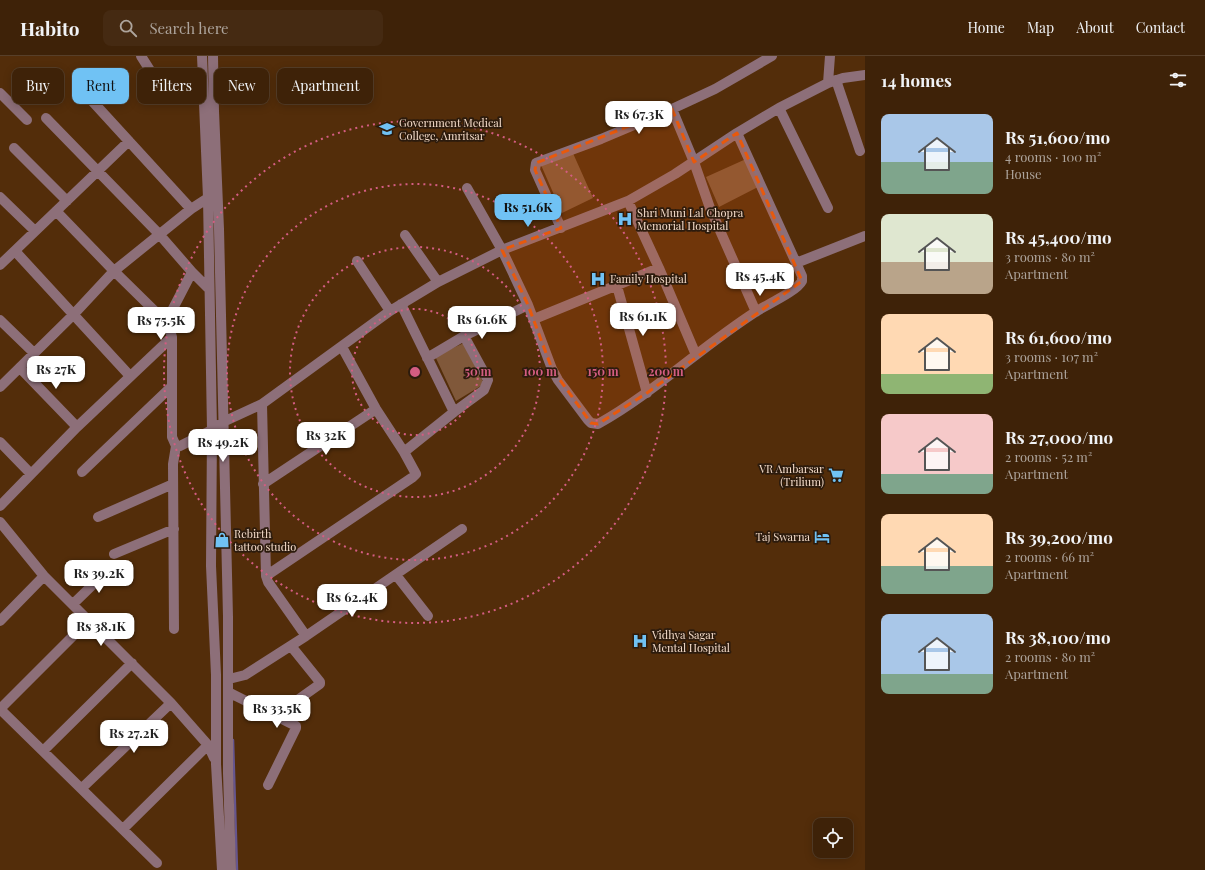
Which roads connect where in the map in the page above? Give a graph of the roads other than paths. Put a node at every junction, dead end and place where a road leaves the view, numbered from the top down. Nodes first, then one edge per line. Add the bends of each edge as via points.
1 (141, 56) edge
2 (202, 56) edge
3 (213, 56) edge
4 (772, 56) edge
5 (830, 56) edge
6 (149, 68) edge
7 (865, 75) edge
8 (832, 81) junction
9 (0, 93) edge
10 (95, 104) edge
11 (779, 108) junction
12 (672, 109) junction
13 (46, 118) dead end
14 (27, 120) dead end
15 (736, 133) junction
16 (130, 141) junction
17 (14, 148) dead end
18 (860, 151) dead end
19 (694, 162) junction
20 (99, 171) junction
21 (467, 188) dead end
22 (0, 197) edge
23 (208, 198) junction
24 (67, 201) junction
25 (628, 201) junction
26 (828, 208) dead end
27 (191, 209) junction
28 (56, 211) junction
29 (562, 228) junction
30 (35, 231) junction
31 (160, 234) junction
32 (404, 235) dead end
33 (865, 236) edge
34 (502, 250) junction
35 (15, 251) junction
36 (1, 261) edge
37 (357, 261) dead end
38 (796, 263) junction
39 (659, 268) junction
40 (114, 271) junction
41 (192, 272) junction
42 (438, 282) junction
43 (618, 286) junction
44 (209, 289) junction
45 (401, 304) junction
46 (528, 305) junction
47 (390, 312) junction
48 (756, 312) junction
49 (73, 315) junction
50 (0, 320) edge
51 (534, 320) junction
52 (166, 322) junction
53 (464, 336) junction
54 (172, 337) junction
55 (342, 346) junction
56 (34, 353) junction
57 (696, 355) junction
58 (427, 358) junction
59 (20, 368) junction
60 (130, 376) junction
61 (172, 386) junction
62 (0, 387) edge
63 (647, 393) junction
64 (262, 404) junction
65 (376, 409) junction
66 (454, 412) junction
67 (223, 422) junction
68 (77, 427) junction
69 (212, 430) junction
70 (0, 442) edge
71 (176, 446) junction
72 (404, 452) junction
73 (82, 472) dead end
74 (31, 474) junction
75 (173, 484) junction
76 (264, 484) junction
77 (0, 506) edge
78 (98, 517) dead end
79 (0, 522) edge
80 (174, 529) junction
81 (462, 529) dead end
82 (114, 554) dead end
83 (109, 569) dead end
84 (396, 575) junction
85 (44, 576) junction
86 (266, 576) junction
87 (73, 604) junction
88 (428, 616) dead end
89 (89, 620) junction
90 (0, 621) edge
91 (174, 629) dead end
92 (306, 636) junction
93 (291, 646) junction
94 (132, 663) junction
95 (229, 679) junction
96 (228, 692) junction
97 (171, 703) junction
98 (0, 709) edge
99 (275, 716) junction
100 (208, 745) junction
101 (42, 751) junction
102 (216, 764) junction
103 (268, 785) dead end
104 (82, 788) junction
105 (123, 829) junction
106 (156, 863) dead end
107 (222, 870) edge
108 (231, 870) edge

1 - 6 street
2 - 23 street
3 - 67 street
4 - 12 street via 715,89
5 - 8 street
7 - 8 street
8 - 11 street
8 - 18 street
9 - 14 street
10 - 16 street
11 - 15 street
11 - 26 street
12 - 19 street
12 - 29 street via 602,139 536,163 535,170
13 - 20 street
15 - 19 street
15 - 38 street
16 - 20 street
16 - 27 street
17 - 24 street
19 - 25 street
19 - 48 street via 710,208
20 - 24 street
20 - 31 street
21 - 34 street
22 - 30 street
23 - 27 street
23 - 44 street
24 - 28 street
25 - 29 street
25 - 39 street
27 - 31 street
28 - 30 street
28 - 40 street
29 - 34 street
30 - 35 street
31 - 40 street
31 - 41 street
32 - 42 street
33 - 38 street
34 - 42 street
34 - 46 street
35 - 36 street
35 - 49 street
37 - 47 street
38 - 48 street via 802,276 800,285
39 - 43 street
39 - 57 street
40 - 49 street
40 - 52 street
41 - 44 street
41 - 52 street
42 - 45 street
43 - 51 street
43 - 63 street
44 - 69 street
45 - 47 street
45 - 58 street
46 - 51 street
46 - 53 street
47 - 55 street
48 - 57 street
49 - 56 street
49 - 60 street
50 - 56 street
51 - 63 street via 548,361 558,380 591,423 598,424
52 - 54 street
53 - 58 street
53 - 66 street via 488,383 484,390
54 - 60 street
54 - 61 street
55 - 64 street
55 - 65 street
56 - 59 street
57 - 63 street
58 - 66 street
59 - 62 street
59 - 68 street
60 - 68 street
61 - 71 street via 172,437
61 - 73 street
64 - 67 street
64 - 76 street
65 - 72 street
65 - 76 street
66 - 72 street
67 - 69 street
67 - 95 street
68 - 74 street
69 - 71 street via 183,446
69 - 102 street via 211,566 216,675
70 - 74 street
71 - 75 street
72 - 86 street via 416,472 415,476
74 - 77 street
75 - 78 street
75 - 80 street
76 - 86 street
79 - 85 street
80 - 82 street
80 - 91 street
81 - 84 street
83 - 87 street
84 - 88 street
84 - 92 street
85 - 87 street
85 - 90 street
86 - 92 street
87 - 89 street
89 - 94 street
89 - 98 street
92 - 93 street
93 - 95 street via 242,676
93 - 99 street via 320,684
94 - 97 street
94 - 101 street
95 - 96 street
96 - 99 street
96 - 108 street
97 - 100 street
97 - 104 street
98 - 101 street
99 - 103 street via 296,727
100 - 102 street
100 - 105 street
101 - 104 street
102 - 107 street
104 - 105 street
105 - 106 street

